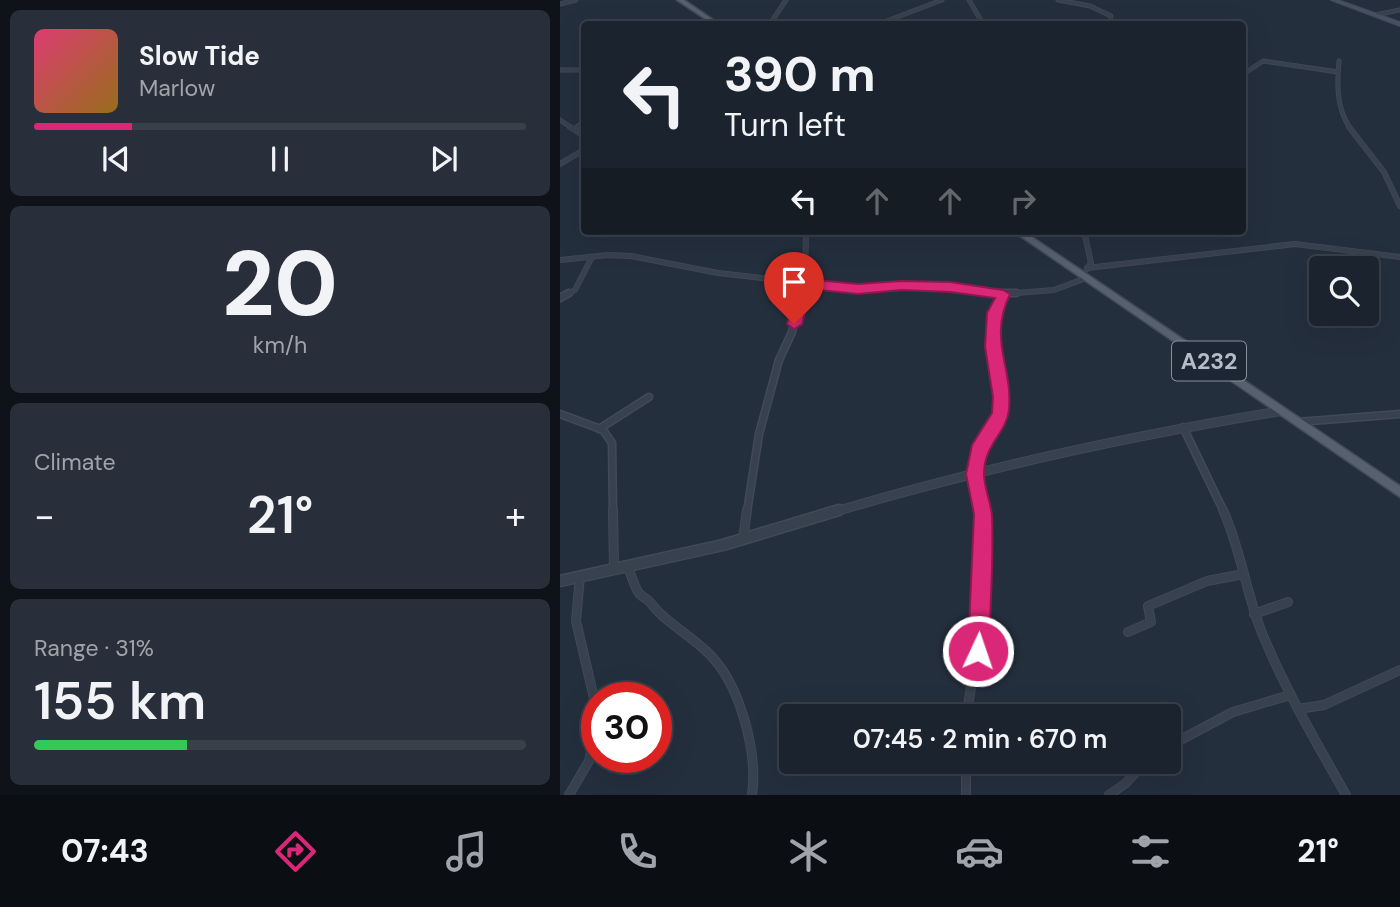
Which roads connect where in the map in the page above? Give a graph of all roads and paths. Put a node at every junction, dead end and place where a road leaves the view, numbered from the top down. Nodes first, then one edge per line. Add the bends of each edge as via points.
1 (574, 0) edge
2 (680, 0) edge
3 (786, 0) edge
4 (942, 0) edge
5 (969, 0) edge
6 (1058, 0) edge
7 (1335, 0) edge
8 (560, 4) edge
9 (1400, 10) edge
10 (1375, 15) junction
11 (710, 21) edge
12 (772, 21) edge
13 (887, 21) edge
14 (981, 21) edge
15 (1110, 21) edge
16 (1400, 24) edge
17 (1339, 61) dead end
18 (560, 70) edge
19 (581, 70) edge
20 (1246, 72) edge
21 (1338, 72) junction
22 (560, 120) edge
23 (581, 124) edge
24 (575, 129) junction
25 (581, 134) edge
26 (581, 151) edge
27 (560, 164) edge
28 (1400, 206) edge
29 (806, 235) edge
30 (1023, 235) edge
31 (1085, 235) edge
32 (592, 257) junction
33 (1400, 257) edge
34 (560, 260) edge
35 (1084, 273) junction
36 (805, 283) junction
37 (1003, 294) junction
38 (560, 299) edge
39 (649, 397) dead end
40 (1281, 411) junction
41 (560, 414) edge
42 (1400, 414) edge
43 (1298, 422) junction
44 (1182, 427) junction
45 (599, 429) junction
46 (975, 474) junction
47 (1400, 492) edge
48 (743, 539) junction
49 (628, 567) junction
50 (614, 569) junction
51 (1244, 574) junction
52 (580, 576) junction
53 (560, 580) edge
54 (1288, 602) dead end
55 (1254, 614) junction
56 (1128, 632) dead end
57 (1400, 670) edge
58 (590, 682) edge
59 (1290, 695) junction
60 (968, 704) edge
61 (1298, 709) junction
62 (1181, 740) edge
63 (585, 773) edge
64 (966, 774) edge
65 (1134, 774) edge
66 (569, 795) edge
67 (752, 795) edge
68 (966, 795) edge
69 (1109, 795) edge
70 (1346, 795) edge

1 - 8 street
2 - 11 main road
3 - 12 street
4 - 13 street
5 - 14 street
6 - 15 street via 1102,10 1111,16
7 - 10 main road
9 - 10 street
10 - 16 main road
17 - 21 street
18 - 19 street
20 - 21 street via 1263,61
21 - 28 street via 1335,86 1341,114 1384,172
22 - 24 street
23 - 24 street
24 - 25 street
26 - 27 street
29 - 36 street
30 - 35 main road, A232
31 - 35 street via 1091,263
32 - 34 street
32 - 36 street via 632,256
32 - 38 street via 575,290
33 - 35 street via 1294,244
35 - 37 street via 1054,290
35 - 40 main road, A232
36 - 37 street via 858,289 950,287
36 - 48 street via 759,435
37 - 46 street via 995,313 992,347 1000,413 980,445
39 - 45 street
40 - 43 main road, A232
40 - 44 street
41 - 45 street
42 - 43 street
43 - 47 main road, A232
44 - 46 street
44 - 51 street via 1228,522
45 - 50 street via 612,443
46 - 48 street
46 - 60 street via 983,514 979,643
48 - 49 street
49 - 50 street
49 - 67 street via 639,594 653,610 689,636 728,678 748,735 755,773
50 - 52 street
51 - 55 street
51 - 56 street via 1203,583 1148,606 1151,622
52 - 53 street
52 - 58 street via 576,621
54 - 55 street
55 - 59 street
57 - 61 street via 1324,705
59 - 61 street
59 - 62 street via 1233,712
61 - 70 street
63 - 66 street
64 - 68 street
65 - 69 street

